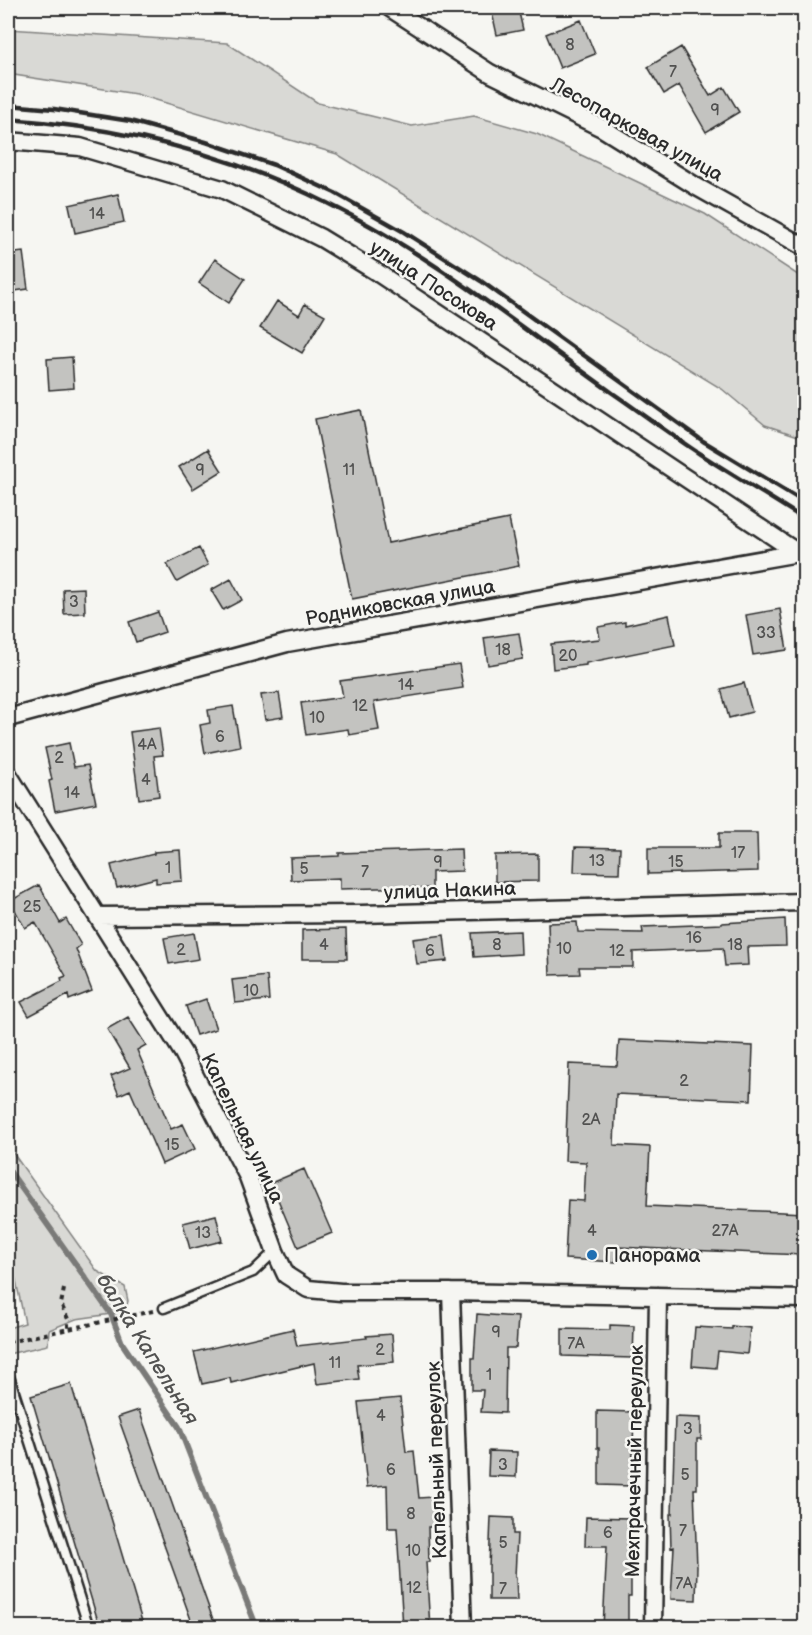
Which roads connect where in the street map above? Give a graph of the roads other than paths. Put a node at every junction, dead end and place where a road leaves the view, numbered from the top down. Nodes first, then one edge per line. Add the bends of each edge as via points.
1 (390, 8) edge
2 (8, 141) edge
3 (804, 246) edge
4 (801, 555) edge
5 (8, 718) edge
6 (8, 774) edge
7 (804, 902) edge
8 (97, 916) junction
9 (275, 1251) junction
10 (452, 1292) junction
11 (658, 1296) junction
12 (804, 1299) edge
13 (164, 1308) dead end
14 (8, 1376) edge
15 (89, 1628) edge
16 (463, 1628) edge
17 (653, 1628) edge

1 - 3 street, Лесопарковая улица via 490,74 602,128 697,187
2 - 4 street, улица Посохова via 80,147 222,189 321,238
4 - 5 street, Родниковская улица via 287,643
6 - 8 street, Капельная улица
7 - 8 street, улица Накина via 361,914
8 - 9 street, Капельная улица via 183,1053 248,1178
9 - 10 street, Капельная улица via 286,1275 308,1289
9 - 13 lane via 253,1272
10 - 11 street, Капельная улица
10 - 16 street, Капельный переулок
11 - 12 street, Капельная улица
11 - 17 street, Мехпрачечный переулок
14 - 15 lane

